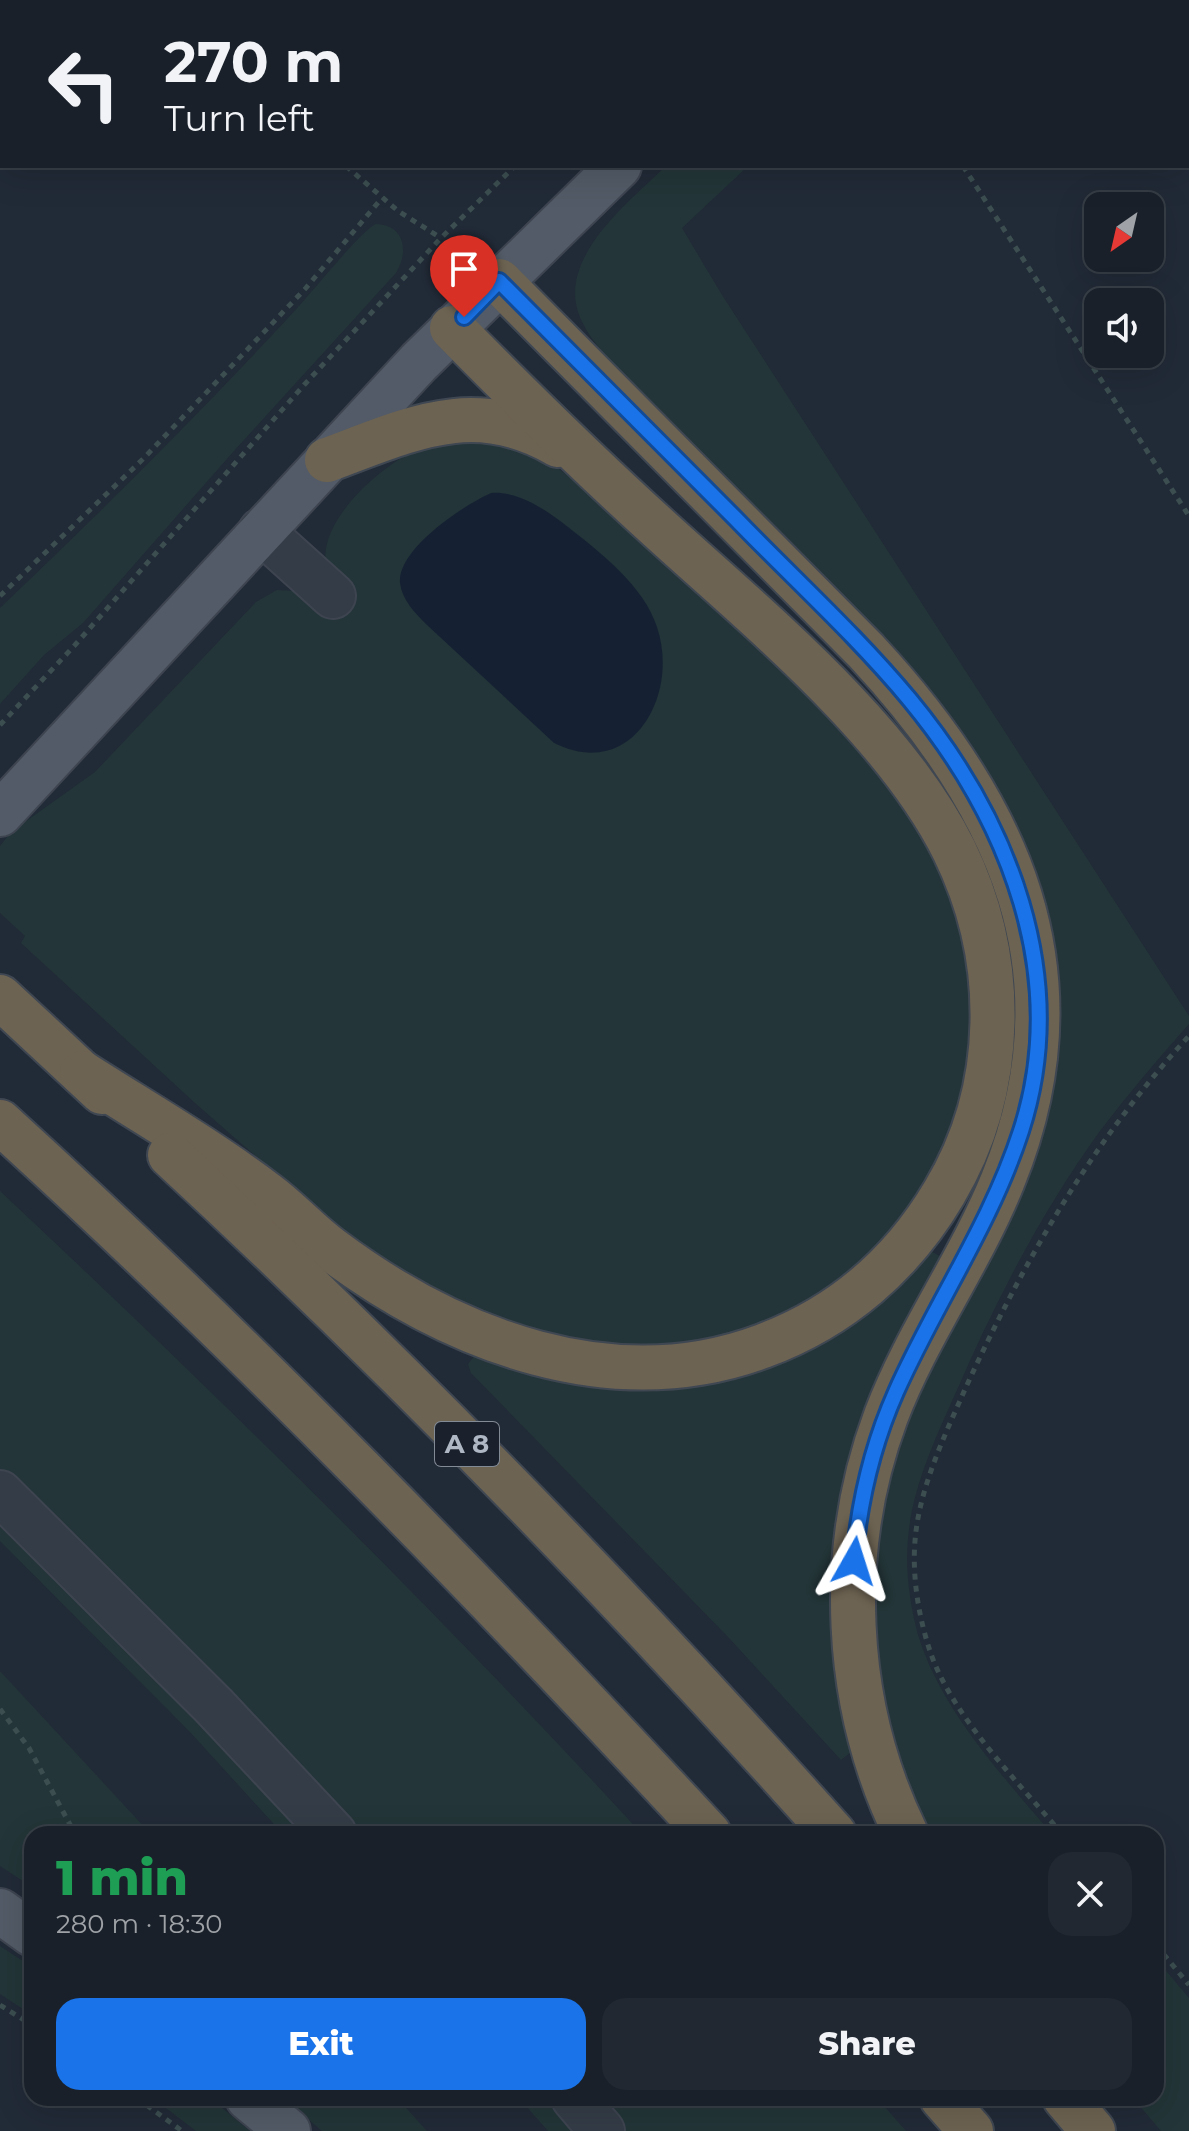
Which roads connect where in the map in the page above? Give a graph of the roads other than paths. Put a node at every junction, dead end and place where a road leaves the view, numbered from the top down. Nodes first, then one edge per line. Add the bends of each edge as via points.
1 (617, 168) edge
2 (499, 281) junction
3 (452, 328) junction
4 (327, 460) junction
5 (585, 460) junction
6 (261, 531) junction
7 (333, 596) dead end
8 (0, 814) edge
9 (0, 997) edge
10 (82, 1073) junction
11 (0, 1122) edge
12 (0, 1493) edge
13 (326, 1826) edge
14 (702, 1826) edge
15 (827, 1826) edge
16 (902, 1826) edge
17 (0, 1911) edge
18 (24, 1928) edge
19 (258, 2106) edge
20 (581, 2106) edge
21 (949, 2106) edge
22 (1072, 2106) edge
23 (288, 2131) edge
24 (602, 2131) edge
25 (971, 2131) edge
26 (1093, 2131) edge

1 - 2 main road
2 - 3 main road
2 - 16 highway via 911,702 982,807 1027,916 1038,997 1036,1056 1026,1114 991,1206 896,1392 858,1518 852,1586 859,1683 876,1758
3 - 4 main road
3 - 5 highway
4 - 5 highway via 420,427 468,419 517,425
4 - 6 main road
5 - 10 highway via 756,617 875,736 929,805 968,879 992,981 987,1078 963,1157 943,1196 901,1253 818,1321 731,1357 645,1369 561,1361 482,1334 393,1289 327,1246 255,1185
6 - 7 lane
6 - 8 main road
9 - 10 highway, A 8
10 - 15 highway, A 8 via 438,1414
11 - 14 highway via 317,1424
12 - 13 lane
17 - 18 main road
19 - 23 main road
20 - 24 lane
21 - 25 highway
22 - 26 highway

